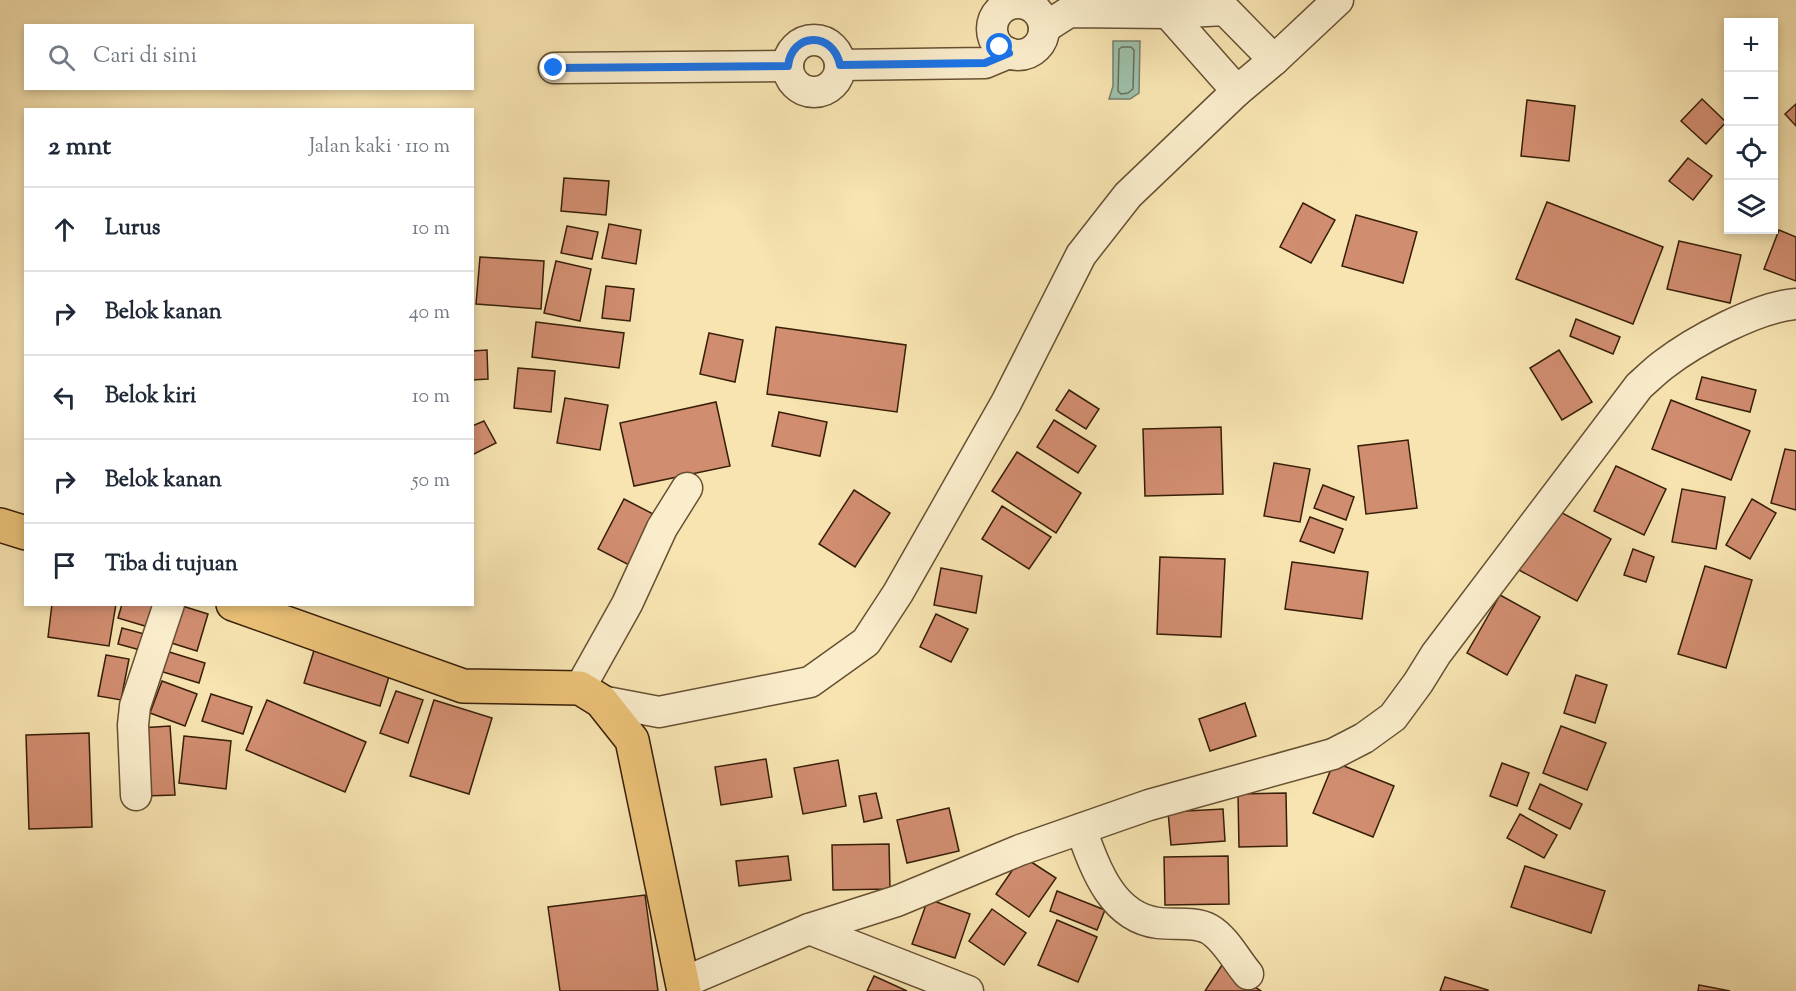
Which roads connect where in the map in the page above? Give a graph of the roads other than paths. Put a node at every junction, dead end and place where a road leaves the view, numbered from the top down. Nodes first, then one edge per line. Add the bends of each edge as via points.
1 (1338, 0) edge
2 (1168, 13) junction
3 (1044, 28) junction
4 (1009, 53) junction
5 (1274, 60) junction
6 (554, 68) dead end
7 (1237, 91) junction
8 (1796, 304) edge
9 (687, 488) dead end
10 (0, 525) edge
11 (24, 532) edge
12 (168, 606) edge
13 (239, 606) edge
14 (591, 695) junction
15 (136, 795) dead end
16 (1081, 829) junction
17 (809, 929) junction
18 (1248, 974) dead end
19 (683, 987) edge
20 (968, 991) edge

1 - 5 street
2 - 3 street via 1069,12
2 - 5 street via 1225,10
2 - 7 street
3 - 4 street via 1037,47 1029,53
3 - 4 street via 1042,18 1028,4 1008,5 999,11 992,29 994,39
4 - 6 street via 985,63 840,65 832,84 814,92 795,84 788,66
5 - 7 street
7 - 14 street via 1128,195 1081,255 1006,403 866,642 810,682 659,712
8 - 16 street via 1781,305 1749,317 1701,341 1639,386 1392,717 1364,738 1333,753 1149,805
9 - 14 street via 662,528
10 - 11 main road
12 - 15 street via 135,706
13 - 14 main road via 463,686
14 - 19 main road via 632,740
16 - 17 street via 897,901
16 - 18 street via 1099,876 1126,911 1156,923 1207,928
17 - 19 street
17 - 20 street

